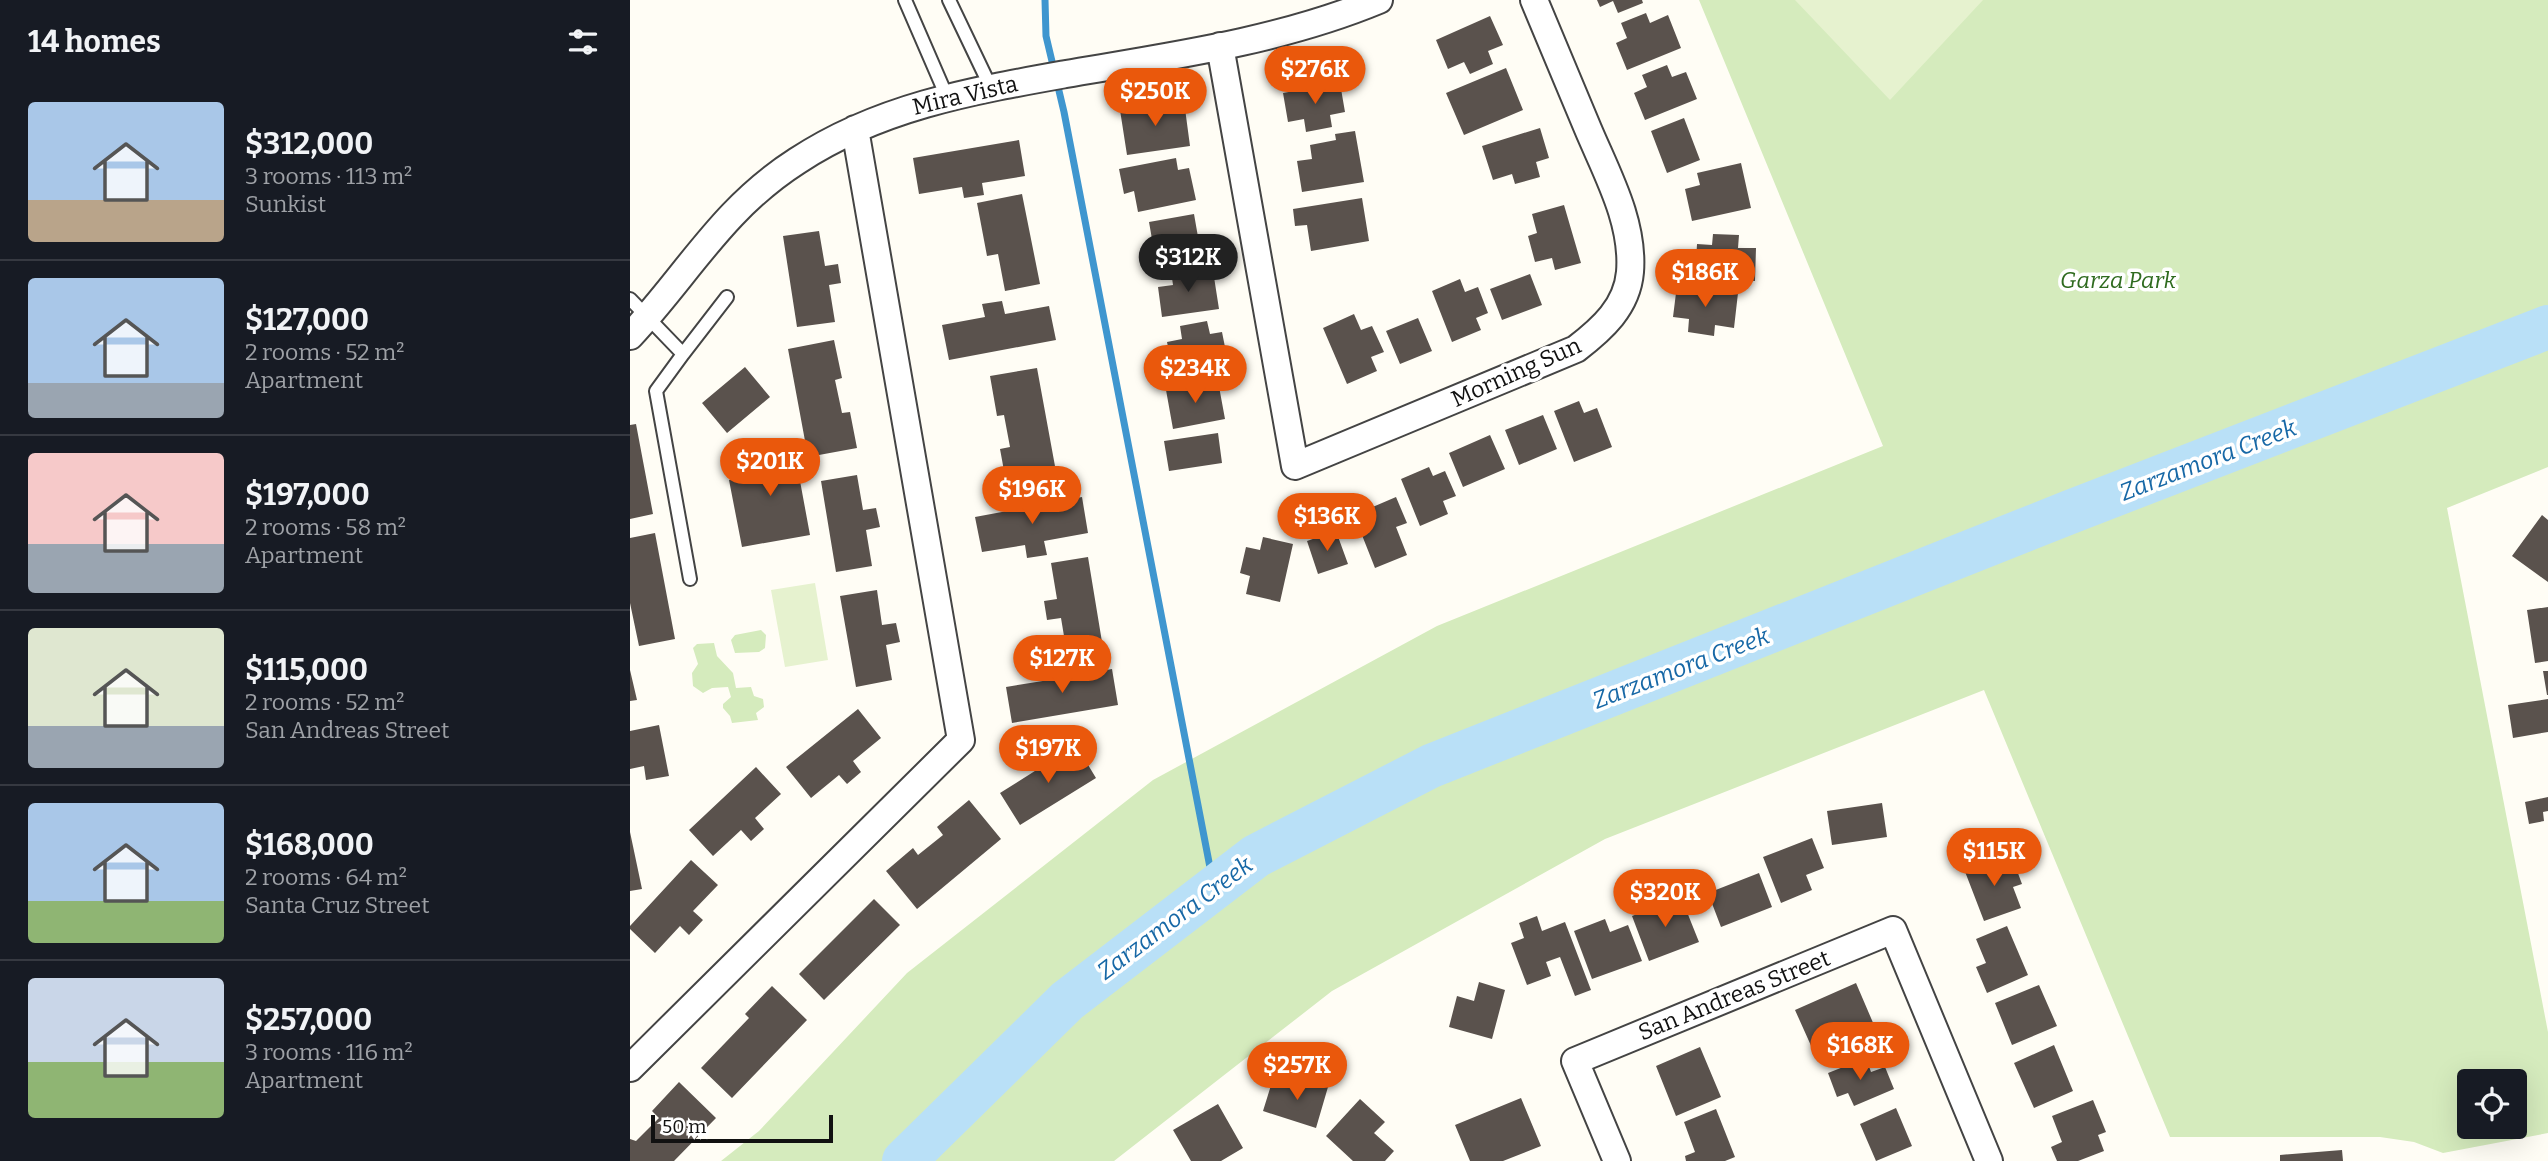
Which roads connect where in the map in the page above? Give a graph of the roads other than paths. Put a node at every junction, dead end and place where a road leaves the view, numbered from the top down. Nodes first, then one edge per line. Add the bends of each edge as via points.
1 (905, 0) edge
2 (949, 0) edge
3 (1379, 0) edge
4 (1534, 0) edge
5 (1220, 46) junction
6 (991, 88) junction
7 (947, 97) junction
8 (855, 128) junction
9 (727, 297) dead end
10 (636, 317) edge
11 (683, 354) junction
12 (690, 579) dead end
13 (630, 1068) edge
14 (1617, 1161) edge
15 (1989, 1161) edge

1 - 7 lane
2 - 6 lane
3 - 5 street, Mira Vista via 1301,28
4 - 5 street, Morning Sun via 1620,206 1629,243 1630,274 1622,302 1605,327 1576,349 1294,466
5 - 6 street, Mira Vista
6 - 7 street, Mira Vista
7 - 8 street, Mira Vista
8 - 10 street, Mira Vista via 795,161 758,190
8 - 13 street via 961,740
9 - 11 lane
10 - 11 lane
11 - 12 lane via 656,391
14 - 15 street, San Andreas Street via 1576,1061 1893,930

